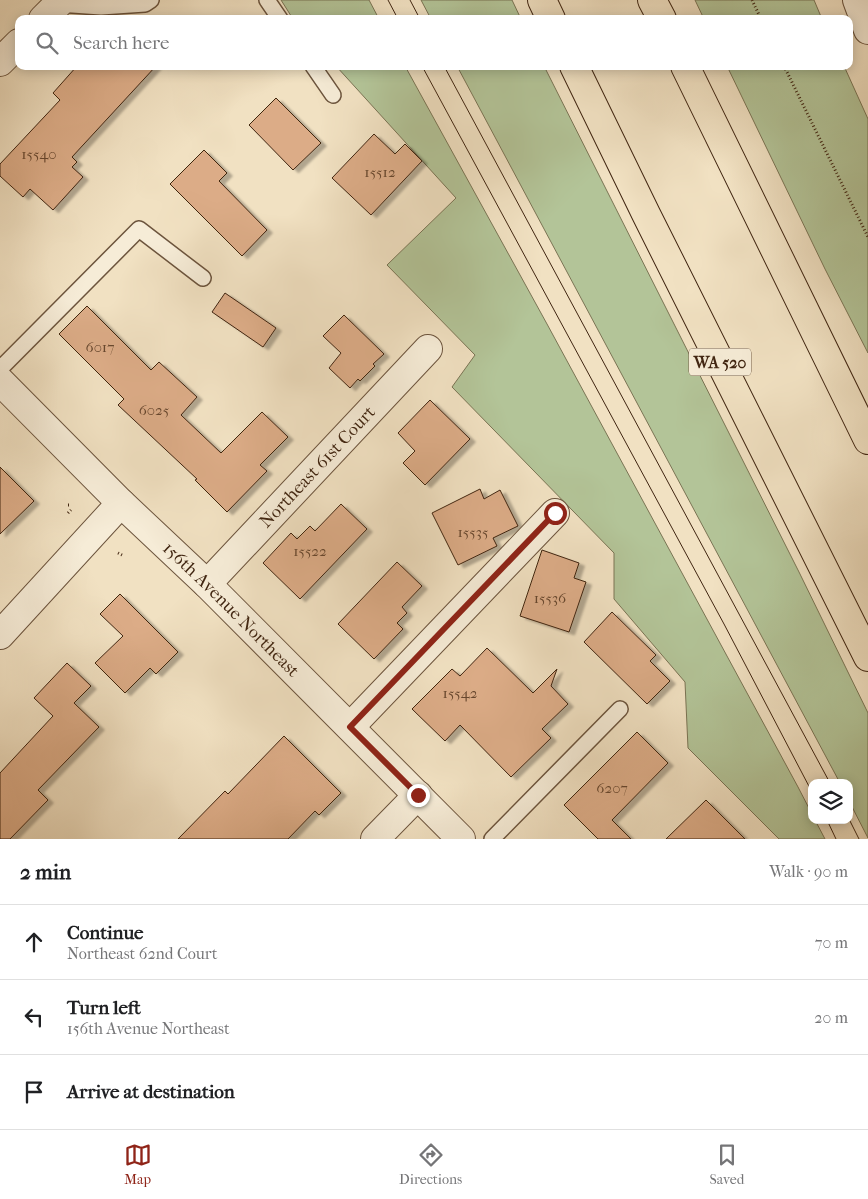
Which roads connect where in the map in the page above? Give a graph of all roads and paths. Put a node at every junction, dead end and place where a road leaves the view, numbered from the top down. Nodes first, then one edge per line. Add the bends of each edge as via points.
1 (151, 0) edge
2 (267, 0) edge
3 (542, 0) edge
4 (652, 0) edge
5 (752, 0) edge
6 (857, 0) edge
7 (54, 8) edge
8 (277, 15) edge
9 (549, 15) edge
10 (660, 15) edge
11 (759, 15) edge
12 (868, 30) edge
13 (316, 70) edge
14 (576, 70) edge
15 (687, 70) edge
16 (786, 70) edge
17 (333, 95) dead end
18 (868, 237) edge
19 (203, 278) dead end
20 (428, 349) dead end
21 (0, 369) edge
22 (0, 381) edge
23 (868, 440) edge
24 (121, 503) junction
25 (555, 513) dead end
26 (118, 553) dead end
27 (123, 555) dead end
28 (207, 584) junction
29 (0, 635) edge
30 (868, 656) edge
31 (620, 709) dead end
32 (350, 727) junction
33 (418, 795) junction
34 (374, 839) edge
35 (461, 839) edge
36 (492, 839) edge

1 - 7 lane via 145,4
2 - 8 lane
3 - 9 highway
4 - 10 highway
5 - 11 path
6 - 12 street
13 - 17 lane
14 - 30 highway, WA 520
15 - 23 highway
16 - 18 path
19 - 21 lane via 139,229
20 - 28 street, Northeast 61st Court
22 - 24 street, 156th Avenue Northeast
24 - 28 street, 156th Avenue Northeast
24 - 29 street
25 - 32 street
26 - 27 path
28 - 32 street, 156th Avenue Northeast
31 - 36 lane
32 - 33 street, 156th Avenue Northeast
33 - 34 street
33 - 35 street, 156th Avenue Northeast

